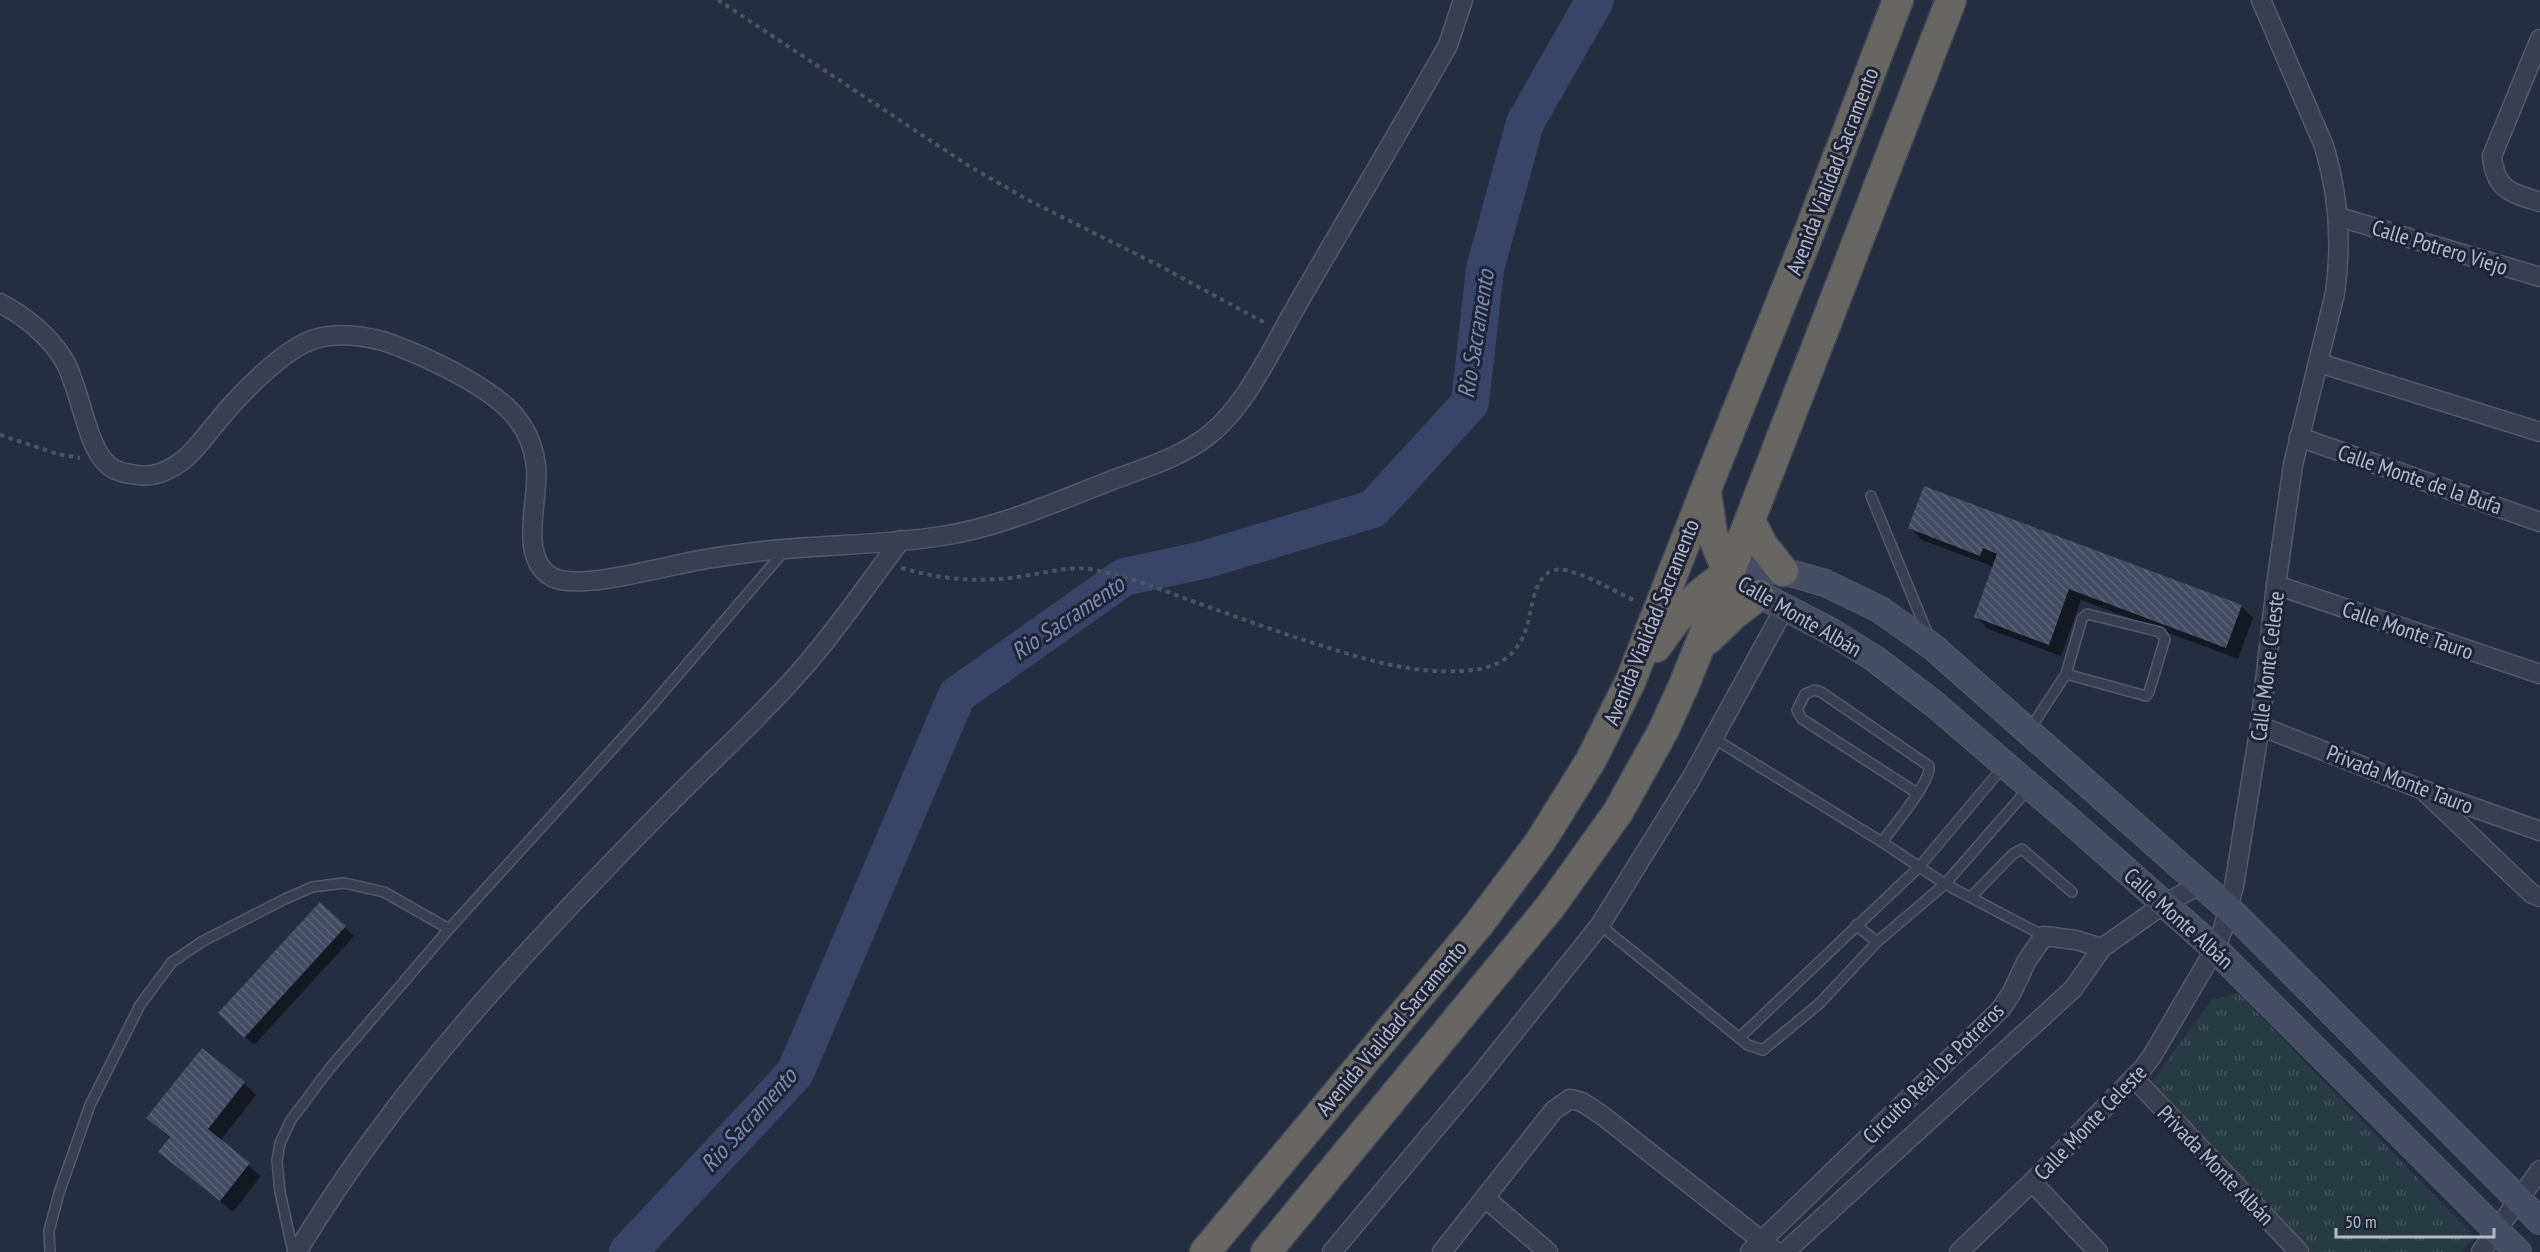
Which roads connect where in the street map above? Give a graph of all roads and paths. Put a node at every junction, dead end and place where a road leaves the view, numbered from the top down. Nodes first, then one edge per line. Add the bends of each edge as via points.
1 (718, 0) edge
2 (1463, 0) edge
3 (1898, 0) edge
4 (1951, 0) edge
5 (2261, 0) edge
6 (2540, 39) edge
7 (2540, 202) edge
8 (2339, 217) junction
9 (2540, 277) edge
10 (0, 303) edge
11 (1281, 332) junction
12 (2319, 363) junction
13 (2540, 432) edge
14 (0, 435) edge
15 (2299, 437) junction
16 (104, 462) junction
17 (1706, 489) junction
18 (1871, 496) dead end
19 (1750, 521) junction
20 (2540, 522) edge
21 (901, 540) junction
22 (786, 548) junction
23 (883, 564) junction
24 (1783, 571) junction
25 (1729, 574) junction
26 (2276, 585) junction
27 (1771, 602) junction
28 (1658, 611) junction
29 (1933, 647) junction
30 (1700, 648) junction
31 (2066, 674) junction
32 (2540, 674) edge
33 (1631, 680) junction
34 (2260, 726) junction
35 (2029, 731) junction
36 (1713, 738) junction
37 (2004, 765) junction
38 (2030, 787) junction
39 (2421, 789) junction
40 (1917, 793) junction
41 (2540, 831) edge
42 (1882, 842) junction
43 (1919, 867) junction
44 (1945, 884) junction
45 (2201, 884) junction
46 (2072, 892) dead end
47 (1971, 897) junction
48 (2540, 897) edge
49 (2164, 904) junction
50 (2229, 910) junction
51 (1600, 925) junction
52 (1856, 925) junction
53 (449, 929) junction
54 (2044, 936) junction
55 (1877, 942) junction
56 (2102, 948) junction
57 (2215, 949) junction
58 (1739, 1038) junction
59 (2134, 1078) junction
60 (2540, 1170) edge
61 (2032, 1182) junction
62 (1485, 1198) junction
63 (2519, 1199) junction
64 (2540, 1221) edge
65 (2496, 1229) junction
66 (1763, 1248) edge
67 (50, 1252) edge
68 (295, 1252) edge
69 (1204, 1252) edge
70 (1266, 1252) edge
71 (1332, 1252) edge
72 (1442, 1252) edge
73 (1548, 1252) edge
74 (1785, 1252) edge
75 (1959, 1252) edge
76 (2098, 1252) edge
77 (2299, 1252) edge
78 (2481, 1252) edge
79 (2518, 1252) edge

1 - 11 path via 969,166
2 - 11 street via 1448,45
3 - 17 highway, Avenida Vialidad Sacramento via 1808,238
4 - 19 highway, Avenida Vialidad Sacramento
5 - 8 street, Calle Monte Celeste via 2324,146
6 - 7 street via 2492,156 2493,169 2504,187
8 - 9 street, Calle Potrero Viejo
8 - 12 street, Calle Monte Celeste via 2339,265
10 - 16 street via 21,314 64,359
11 - 21 street via 1228,417 1208,436 1179,454 1031,512 944,536
12 - 13 street
12 - 15 street, Calle Monte Celeste
14 - 16 path via 58,454
15 - 20 street, Calle Monte de la Bufa
15 - 26 street, Calle Monte Celeste
16 - 22 street via 119,472 140,476 158,474 180,463 270,367 292,350 314,339 356,336 399,346 478,386 520,422 537,471 532,522 534,552 542,570 556,580 608,578
17 - 25 highway via 1712,534
17 - 28 highway, Avenida Vialidad Sacramento
18 - 29 lane
19 - 24 highway
19 - 25 highway, Avenida Vialidad Sacramento
21 - 22 street
21 - 23 street
22 - 53 lane via 647,711
23 - 28 path via 959,580 1088,569 1124,577 1345,653 1388,664 1444,671 1485,668 1509,656 1526,631 1536,588 1552,571 1578,575
23 - 68 street via 805,666 498,984 339,1184
24 - 25 main road, Calle Monte Albán
24 - 29 main road, Calle Monte Albán via 1851,593
25 - 27 main road, Calle Monte Albán
25 - 30 highway, Avenida Vialidad Sacramento
25 - 33 highway via 1702,591 1679,614
26 - 32 street, Calle Monte Tauro
26 - 34 street, Calle Monte Celeste
27 - 30 highway via 1724,622
27 - 36 street
27 - 37 main road, Calle Monte Albán via 1832,632 1875,659
28 - 33 highway, Avenida Vialidad Sacramento
29 - 35 main road, Calle Monte Albán
30 - 70 highway, Avenida Vialidad Sacramento via 1642,771 1587,857
31 - 31 lane via 2082,619 2087,614 2164,635 2146,696
31 - 35 lane
33 - 69 highway, Avenida Vialidad Sacramento via 1566,803 1510,884
34 - 39 street, Privada Monte Tauro
34 - 50 street, Calle Monte Celeste
35 - 45 main road, Calle Monte Albán
36 - 42 lane
36 - 51 street via 1654,842
37 - 38 main road, Calle Monte Albán
37 - 43 lane
38 - 44 lane
38 - 49 main road, Calle Monte Albán
39 - 41 street, Privada Monte Tauro
39 - 48 street via 2532,894
40 - 40 lane via 1930,770 1925,762 1821,692 1805,694 1797,710 1802,719
40 - 42 lane
42 - 43 lane
43 - 44 lane
43 - 52 lane
44 - 47 lane
44 - 55 lane
45 - 49 street, Circuito Real De Potreros
45 - 50 main road, Calle Monte Albán
46 - 47 lane via 2022,849
47 - 54 lane
49 - 56 street, Circuito Real De Potreros
49 - 57 main road, Calle Monte Albán
50 - 57 street, Calle Monte Celeste
50 - 63 main road, Calle Monte Albán
51 - 58 lane
51 - 71 street
52 - 55 lane
52 - 58 lane
53 - 67 lane via 384,892 344,882 312,887 285,899 203,941 172,962 140,1005 90,1105 59,1193 49,1231
53 - 68 lane via 330,1068 291,1120 280,1143 280,1192
54 - 56 street
54 - 66 street, Circuito Real De Potreros via 2001,1009
55 - 58 lane via 1820,1003 1770,1046 1758,1049
56 - 74 street, Circuito Real De Potreros via 2073,989
57 - 59 street, Calle Monte Celeste via 2152,1056
57 - 65 main road, Calle Monte Albán
59 - 61 street, Calle Monte Celeste
59 - 77 street, Privada Monte Albán
60 - 63 street
61 - 75 street, Calle Monte Celeste
61 - 76 street
62 - 66 street, Circuito Real De Potreros via 1554,1110 1569,1099 1576,1100 1603,1116
62 - 72 street, Circuito Real De Potreros
62 - 73 street
63 - 64 main road, Calle Monte Albán
63 - 65 street
65 - 78 street
65 - 79 main road, Calle Monte Albán

